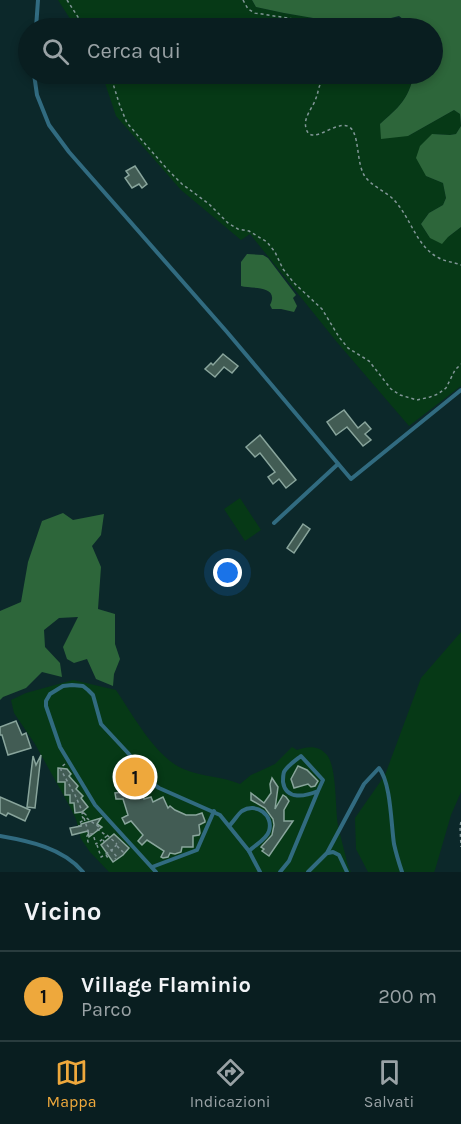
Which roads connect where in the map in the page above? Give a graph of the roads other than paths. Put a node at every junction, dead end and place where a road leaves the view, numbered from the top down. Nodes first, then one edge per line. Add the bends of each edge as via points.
1 (38, 0) edge
2 (37, 18) edge
3 (35, 84) edge
4 (461, 390) edge
5 (338, 464) junction
6 (274, 523) dead end
7 (318, 791) junction
8 (214, 811) junction
9 (230, 825) junction
10 (0, 836) edge
11 (249, 851) junction
12 (327, 853) junction
13 (152, 867) junction
14 (82, 872) edge
15 (156, 872) edge
16 (260, 872) edge
17 (280, 872) edge
18 (308, 872) edge
19 (347, 872) edge
20 (402, 872) edge

1 - 2 lane
3 - 5 lane via 49,125 69,152
4 - 5 lane via 351,479
5 - 6 lane
7 - 7 lane via 323,780 301,756 284,772 285,789 290,794 302,796
7 - 17 lane via 289,861
8 - 9 lane
8 - 13 lane via 197,850
8 - 13 lane via 150,782 101,724 93,695 83,686 54,690 46,706 60,747 95,805
9 - 11 lane
9 - 11 lane via 247,809 266,814 266,837
10 - 14 lane via 38,844 76,864
11 - 16 lane
12 - 18 lane
12 - 19 lane via 339,855
12 - 20 lane via 364,784 380,768 385,775 394,844
13 - 15 lane

